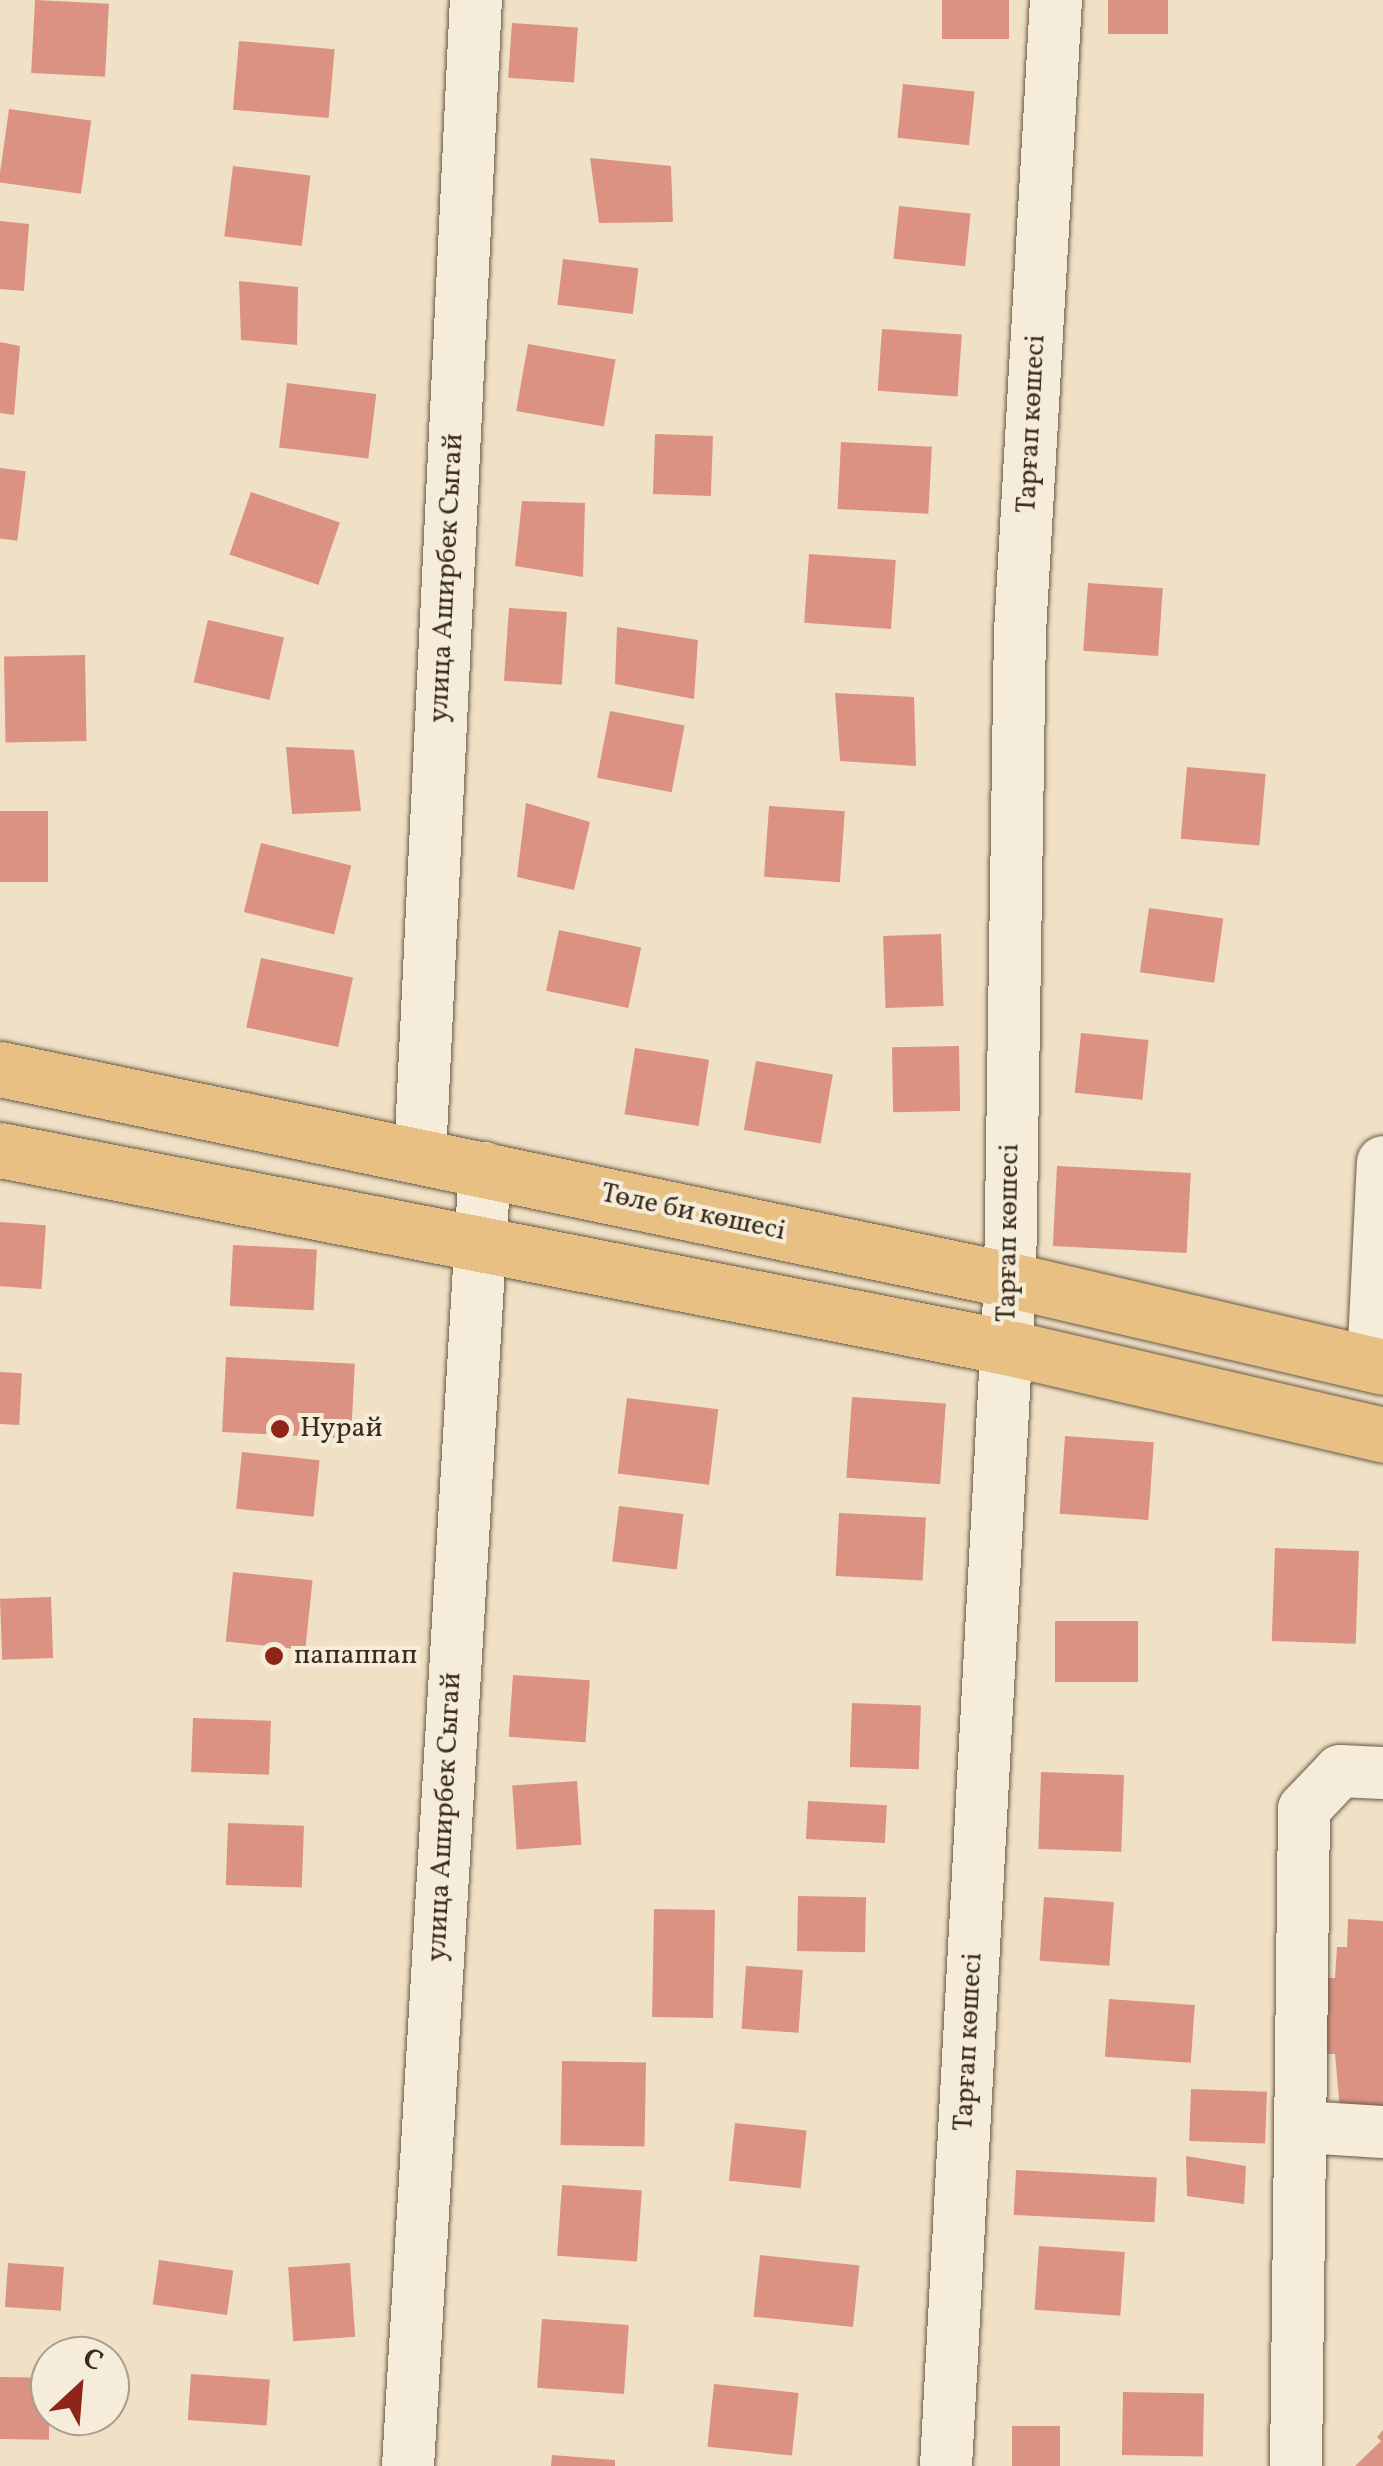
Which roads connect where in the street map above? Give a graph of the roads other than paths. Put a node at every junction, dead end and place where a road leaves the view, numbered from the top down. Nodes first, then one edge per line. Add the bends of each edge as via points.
1 (476, 0) edge
2 (1056, 0) edge
3 (0, 1069) edge
4 (0, 1150) edge
5 (420, 1156) junction
6 (1383, 1162) edge
7 (484, 1168) junction
8 (479, 1240) junction
9 (1010, 1280) junction
10 (1006, 1346) junction
11 (1378, 1366) edge
12 (1383, 1435) edge
13 (1383, 1773) edge
14 (1302, 2127) junction
15 (1383, 2132) edge
16 (408, 2466) edge
17 (946, 2466) edge
18 (1296, 2466) edge

1 - 5 street, улица Аширбек Сыгай
2 - 9 street, Тарғап көшесі via 1020,632
3 - 5 main road, Төле би көшесі
4 - 8 main road
5 - 7 main road, Төле би көшесі
6 - 11 street
7 - 8 street, улица Аширбек Сыгай
7 - 9 main road, Төле би көшесі
8 - 10 main road
8 - 16 street, улица Аширбек Сыгай
9 - 10 street, Тарғап көшесі
9 - 11 main road, Төле би көшесі
10 - 12 main road
10 - 17 street, Тарғап көшесі
13 - 14 street via 1340,1770 1304,1809
14 - 15 street
14 - 18 street

